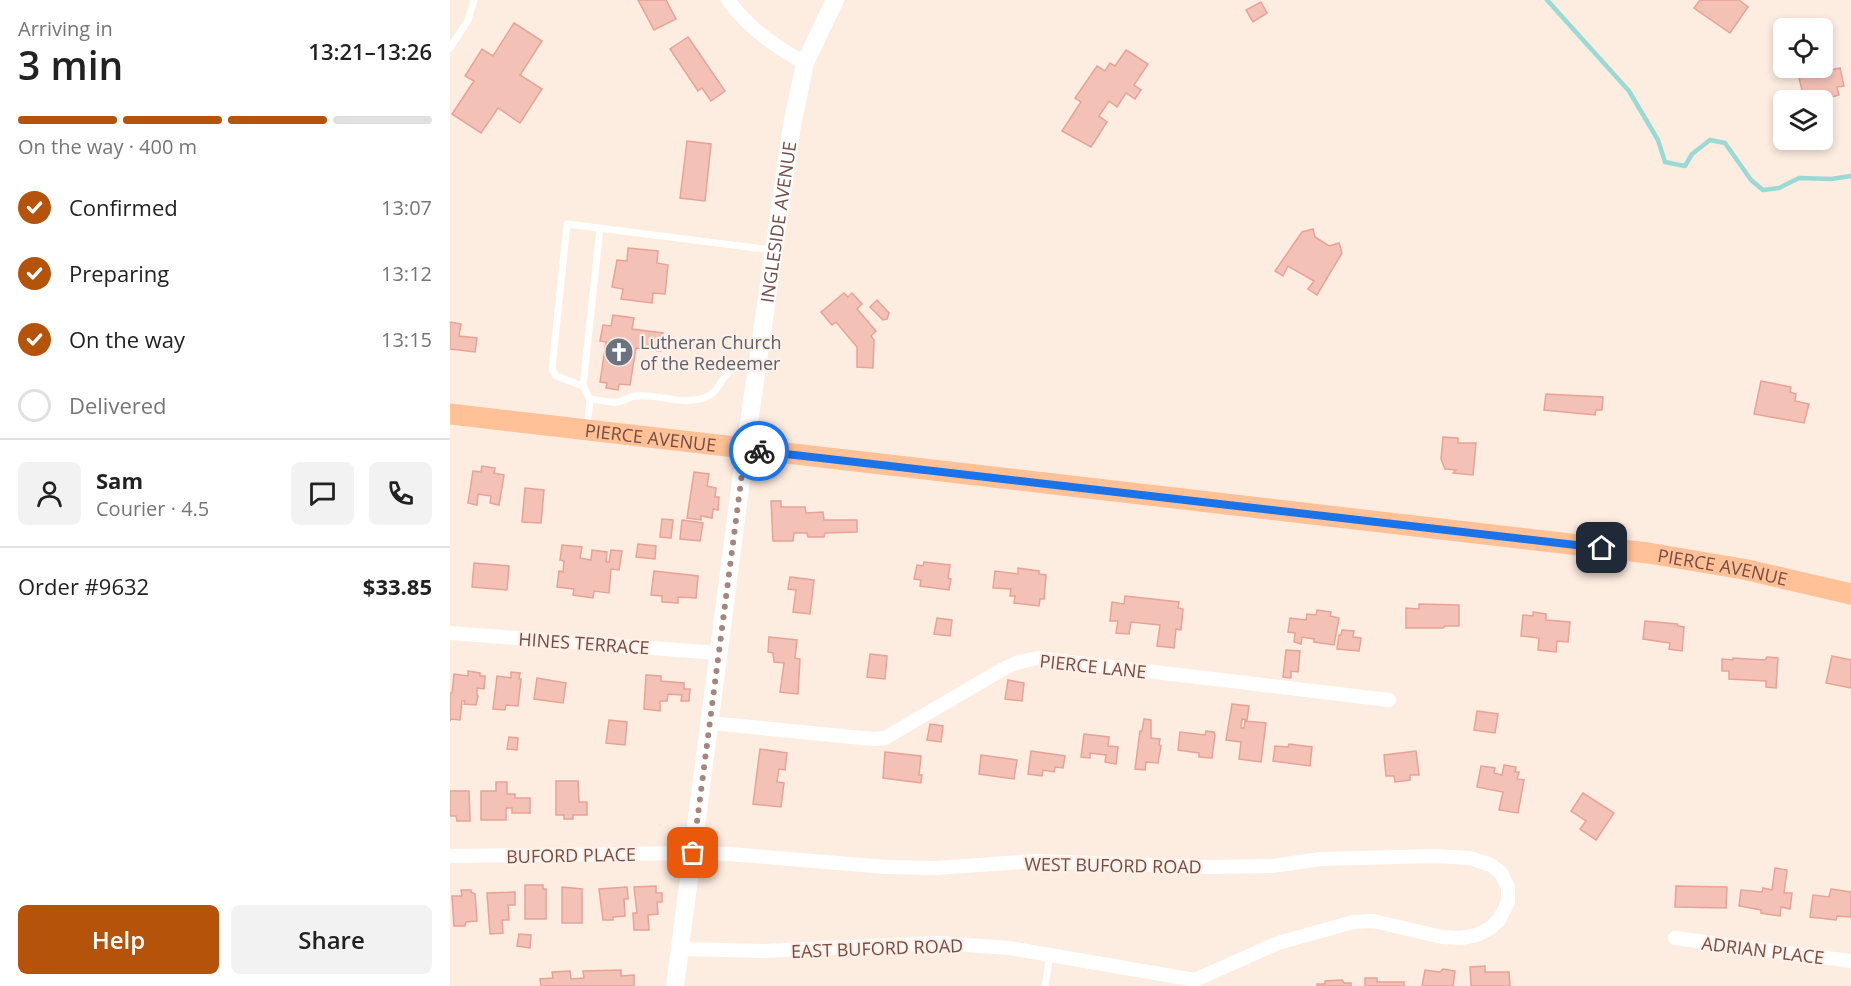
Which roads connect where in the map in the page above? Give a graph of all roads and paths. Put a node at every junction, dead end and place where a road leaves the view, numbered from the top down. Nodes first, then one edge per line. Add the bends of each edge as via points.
1 (474, 0) edge
2 (728, 0) edge
3 (835, 0) edge
4 (450, 48) edge
5 (805, 63) junction
6 (600, 228) junction
7 (774, 250) junction
8 (758, 368) junction
9 (583, 386) junction
10 (590, 399) junction
11 (450, 414) edge
12 (586, 431) junction
13 (745, 450) junction
14 (1851, 594) edge
15 (450, 633) edge
16 (718, 653) junction
17 (1389, 700) dead end
18 (710, 723) junction
19 (693, 853) junction
20 (450, 856) edge
21 (1495, 868) joint
22 (1675, 938) dead end
23 (680, 949) junction
24 (1050, 955) junction
25 (1851, 961) edge
26 (1194, 983) edge
27 (675, 986) edge
28 (1045, 986) edge

1 - 4 lane via 468,20
2 - 5 street via 777,48
3 - 5 street, INGLESIDE AVENUE
5 - 7 street, INGLESIDE AVENUE
6 - 7 lane
6 - 9 lane
6 - 9 lane via 567,224 552,369 555,376
7 - 8 street, INGLESIDE AVENUE
8 - 10 lane via 736,366 708,397 698,400 636,396 617,402
8 - 13 street, INGLESIDE AVENUE
9 - 10 lane
10 - 12 lane
11 - 12 main road, PIERCE AVENUE
12 - 13 main road, PIERCE AVENUE
13 - 14 main road, PIERCE AVENUE via 1648,553 1743,569
13 - 16 street, INGLESIDE AVENUE
15 - 16 street, HINES TERRACE
16 - 18 street, INGLESIDE AVENUE
17 - 18 street, PIERCE LANE via 1037,658 1003,669 885,738
18 - 19 street, INGLESIDE AVENUE
19 - 20 street, BUFORD PLACE
19 - 21 street, WEST BUFORD ROAD via 936,868 1035,861 1168,867 1262,866 1321,859 1434,856 1470,858
19 - 23 street, INGLESIDE AVENUE
21 - 26 street, EAST BUFORD ROAD via 1508,887 1508,902 1499,920 1477,935 1461,938 1373,921 1353,922 1278,943
22 - 25 street, ADRIAN PLACE
23 - 24 street, EAST BUFORD ROAD via 764,951 938,943
23 - 27 street, INGLESIDE AVENUE
24 - 26 street, EAST BUFORD ROAD
24 - 28 lane

